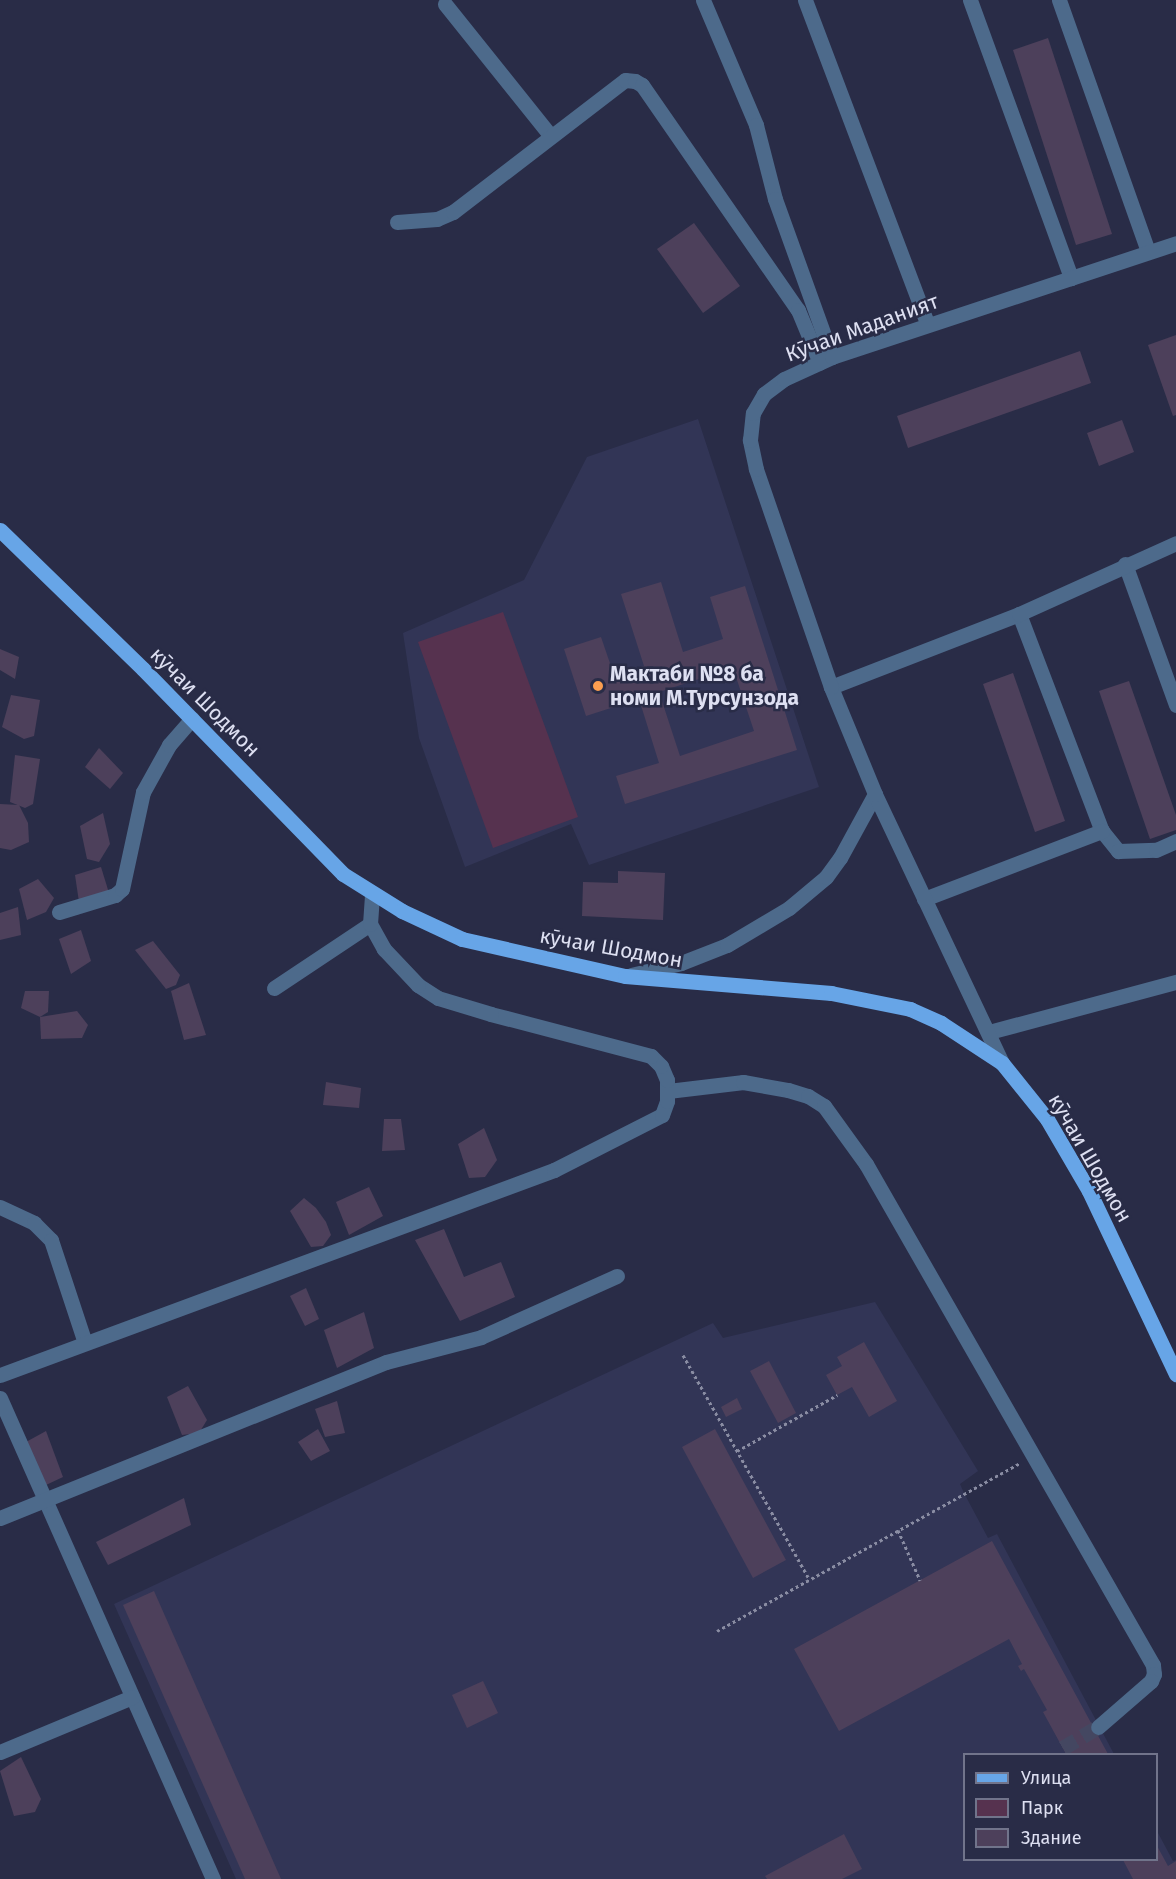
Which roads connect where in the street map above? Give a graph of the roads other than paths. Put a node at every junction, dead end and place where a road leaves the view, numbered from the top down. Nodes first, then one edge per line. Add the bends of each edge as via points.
1 (703, 0) edge
2 (805, 0) edge
3 (970, 0) edge
4 (1059, 0) edge
5 (445, 4) dead end
6 (550, 135) junction
7 (397, 222) dead end
8 (1176, 243) edge
9 (1148, 252) junction
10 (1071, 278) junction
11 (928, 325) junction
12 (826, 360) junction
13 (1, 534) edge
14 (1176, 543) edge
15 (1125, 564) junction
16 (1019, 614) junction
17 (831, 687) junction
18 (1176, 705) edge
19 (192, 719) junction
20 (875, 794) junction
21 (1102, 831) junction
22 (1176, 841) edge
23 (372, 893) junction
24 (924, 899) junction
25 (59, 912) dead end
26 (370, 924) junction
27 (625, 976) junction
28 (1176, 982) edge
29 (274, 988) dead end
30 (989, 1032) junction
31 (1002, 1063) junction
32 (668, 1091) junction
33 (0, 1207) edge
34 (617, 1276) dead end
35 (85, 1343) junction
36 (1176, 1374) edge
37 (0, 1375) edge
38 (0, 1398) edge
39 (44, 1499) junction
40 (0, 1518) edge
41 (132, 1697) junction
42 (1098, 1727) tunnel mouth
43 (0, 1752) edge
44 (213, 1879) edge

1 - 12 street via 756,125
2 - 11 street
3 - 10 street
4 - 9 street
5 - 6 street
6 - 7 street via 453,212 437,219
6 - 12 street via 625,80 642,85 798,310
8 - 9 street, Кӯчаи Маданият
9 - 10 street, Кӯчаи Маданият
10 - 11 street, Кӯчаи Маданият
11 - 12 street, Кӯчаи Маданият
12 - 17 street, Кӯчаи Маданият via 784,379 764,394 753,413 750,440 756,469
13 - 19 main road, кӯчаи Шодмон
14 - 15 street
15 - 16 street
15 - 18 street
16 - 17 street
16 - 21 street
17 - 20 street, Кӯчаи Маданият
19 - 23 main road, кӯчаи Шодмон via 343,874
19 - 25 street via 169,745 143,792 122,889 115,895
20 - 24 street, Кӯчаи Маданият
20 - 27 street via 826,877 789,909 727,945
21 - 22 street via 1118,851 1156,850
21 - 24 street
23 - 26 street
23 - 27 main road, кӯчаи Шодмон via 462,939
24 - 30 street, Кӯчаи Маданият
26 - 29 street
26 - 32 street via 400,967 438,998 651,1056 661,1066
27 - 31 main road, кӯчаи Шодмон via 831,993 877,1001 910,1009 941,1023
28 - 30 street
30 - 31 street, Кӯчаи Маданият
31 - 36 main road, кӯчаи Шодмон via 1047,1119 1089,1191
32 - 35 street via 658,1119 554,1170
32 - 42 street via 743,1082 808,1096 824,1106 866,1164 1153,1665 1151,1681
33 - 35 street via 34,1223 51,1240
34 - 39 street via 481,1337 386,1362
35 - 37 street
38 - 39 street
39 - 40 street
39 - 41 street
41 - 43 street
41 - 44 street

